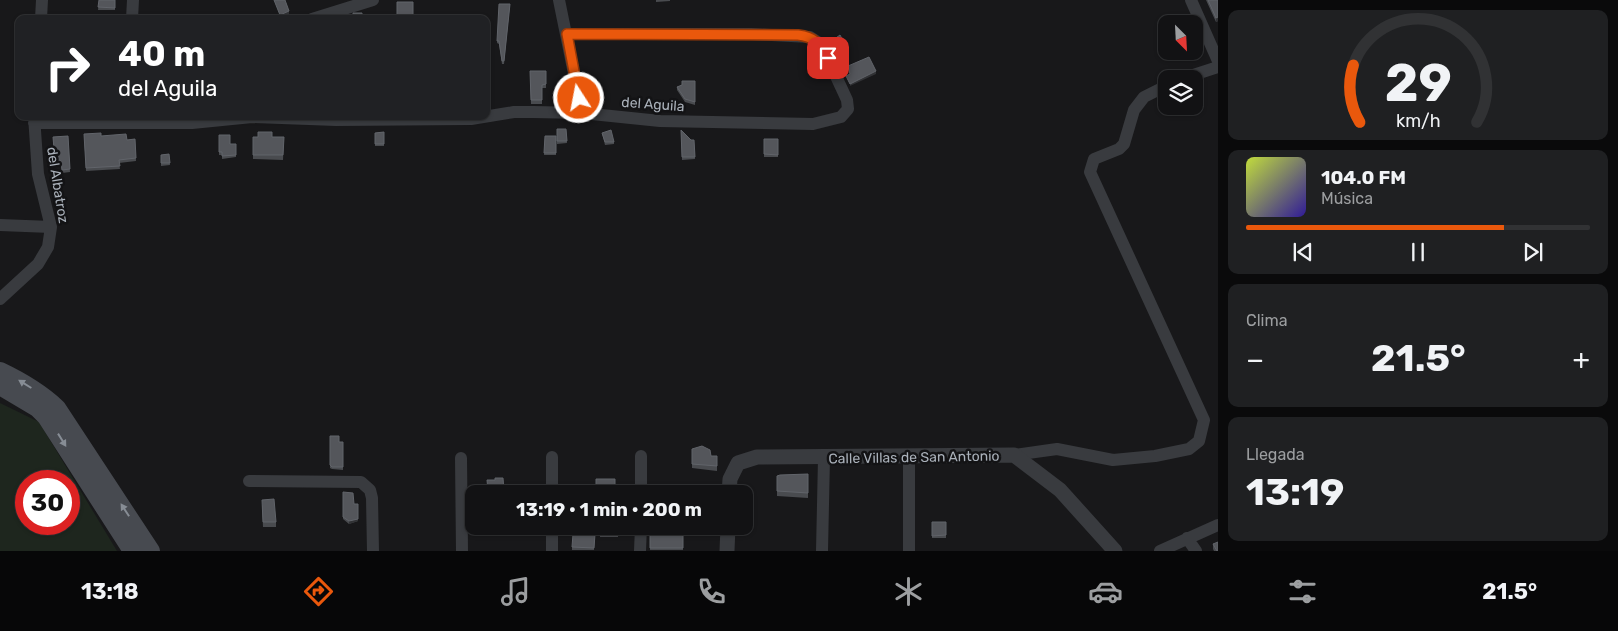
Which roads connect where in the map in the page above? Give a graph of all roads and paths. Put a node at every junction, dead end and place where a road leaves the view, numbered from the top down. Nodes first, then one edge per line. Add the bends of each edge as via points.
1 (42, 0) edge
2 (133, 0) edge
3 (373, 0) edge
4 (559, 0) edge
5 (1191, 0) edge
6 (41, 15) edge
7 (132, 15) edge
8 (325, 15) edge
9 (567, 34) junction
10 (1218, 61) edge
11 (1218, 67) edge
12 (1203, 72) edge
13 (1158, 90) edge
14 (582, 113) junction
15 (490, 116) edge
16 (34, 120) edge
17 (130, 120) edge
18 (152, 120) edge
19 (222, 120) edge
20 (0, 225) edge
21 (50, 227) junction
22 (0, 299) edge
23 (0, 371) edge
24 (0, 386) edge
25 (1014, 455) junction
26 (641, 456) dead end
27 (552, 457) dead end
28 (461, 458) dead end
29 (824, 458) junction
30 (909, 458) junction
31 (248, 481) dead end
32 (552, 485) edge
33 (641, 485) edge
34 (730, 485) edge
35 (1218, 525) edge
36 (552, 535) edge
37 (641, 535) edge
38 (728, 535) edge
39 (1187, 538) junction
40 (132, 551) edge
41 (151, 551) edge
42 (373, 551) edge
43 (462, 551) edge
44 (552, 551) edge
45 (640, 551) edge
46 (727, 551) edge
47 (822, 551) edge
48 (909, 551) edge
49 (1115, 551) edge
50 (1160, 551) edge
51 (1196, 551) edge

1 - 6 street
2 - 7 street
3 - 8 street
4 - 9 street
5 - 10 street
9 - 14 street
9 - 14 street, del Aguila via 810,37 821,44 847,100 848,109 841,117 813,124 660,121
11 - 12 street
13 - 25 street via 1144,97 1134,110 1124,144 1094,159 1090,172 1204,420 1199,442 1189,449 1112,460 1056,449
14 - 15 street, del Aguila via 514,112
16 - 21 street, del Albatroz via 38,174
17 - 18 street, del Aguila
18 - 19 street, del Aguila via 192,123
20 - 21 street
21 - 22 street, del Albatroz via 48,247 38,264
41 -> 23 main road via 57,408 27,385
24 -> 40 main road via 46,417
25 - 30 street, Calle Villas de San Antonio
25 - 49 street, Calle Villas de San Antonio via 1060,490
26 - 33 street
27 - 32 street
28 - 43 street
29 - 30 street, Calle Villas de San Antonio
29 - 34 street, Calle Villas de San Antonio via 757,457 738,463
29 - 47 street
30 - 48 street
31 - 42 street via 361,482 370,490 372,498
35 - 39 street
36 - 44 street
37 - 45 street
38 - 46 street
39 - 50 street
39 - 51 street

